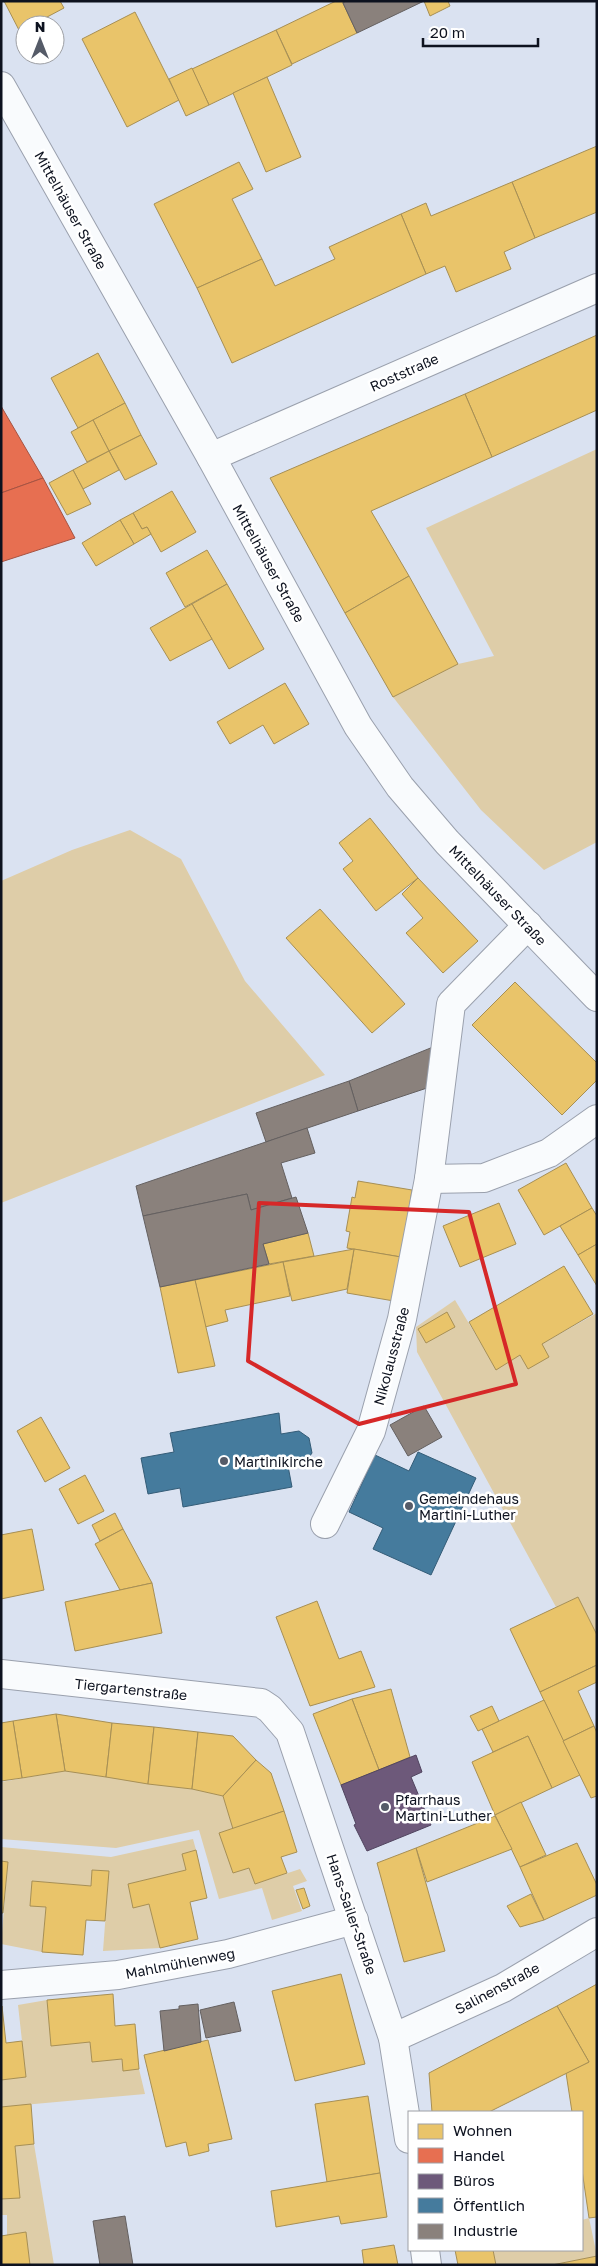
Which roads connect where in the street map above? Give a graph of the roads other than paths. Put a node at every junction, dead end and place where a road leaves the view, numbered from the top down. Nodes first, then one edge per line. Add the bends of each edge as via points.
1 (1, 86) edge
2 (597, 288) edge
3 (211, 457) junction
4 (528, 925) junction
5 (597, 997) edge
6 (597, 1119) edge
7 (429, 1179) junction
8 (325, 1524) dead end
9 (1, 1674) edge
10 (261, 1703) joint
11 (354, 1920) junction
12 (597, 1932) edge
13 (1, 1985) edge
14 (393, 2038) junction
15 (408, 2133) edge
16 (425, 2251) edge
17 (428, 2265) edge

1 - 3 street, Mittelhäuser Straße
2 - 3 street, Roststraße
3 - 4 street, Mittelhäuser Straße via 358,726 400,787 447,842
4 - 5 street, Mittelhäuser Straße
4 - 7 street, Nikolausstraße via 451,1004
6 - 7 street via 549,1152 484,1178
7 - 8 street, Nikolausstraße via 402,1320 371,1430
9 - 10 street, Tiergartenstraße
10 - 11 street, Hans-Sailer-Straße via 290,1732
11 - 13 street, Mahlmühlenweg via 228,1954 118,1975
11 - 14 street, Hans-Sailer-Straße
12 - 14 street, Salinenstraße via 503,1988
14 - 15 street, Hans-Sailer-Straße
16 - 17 street

